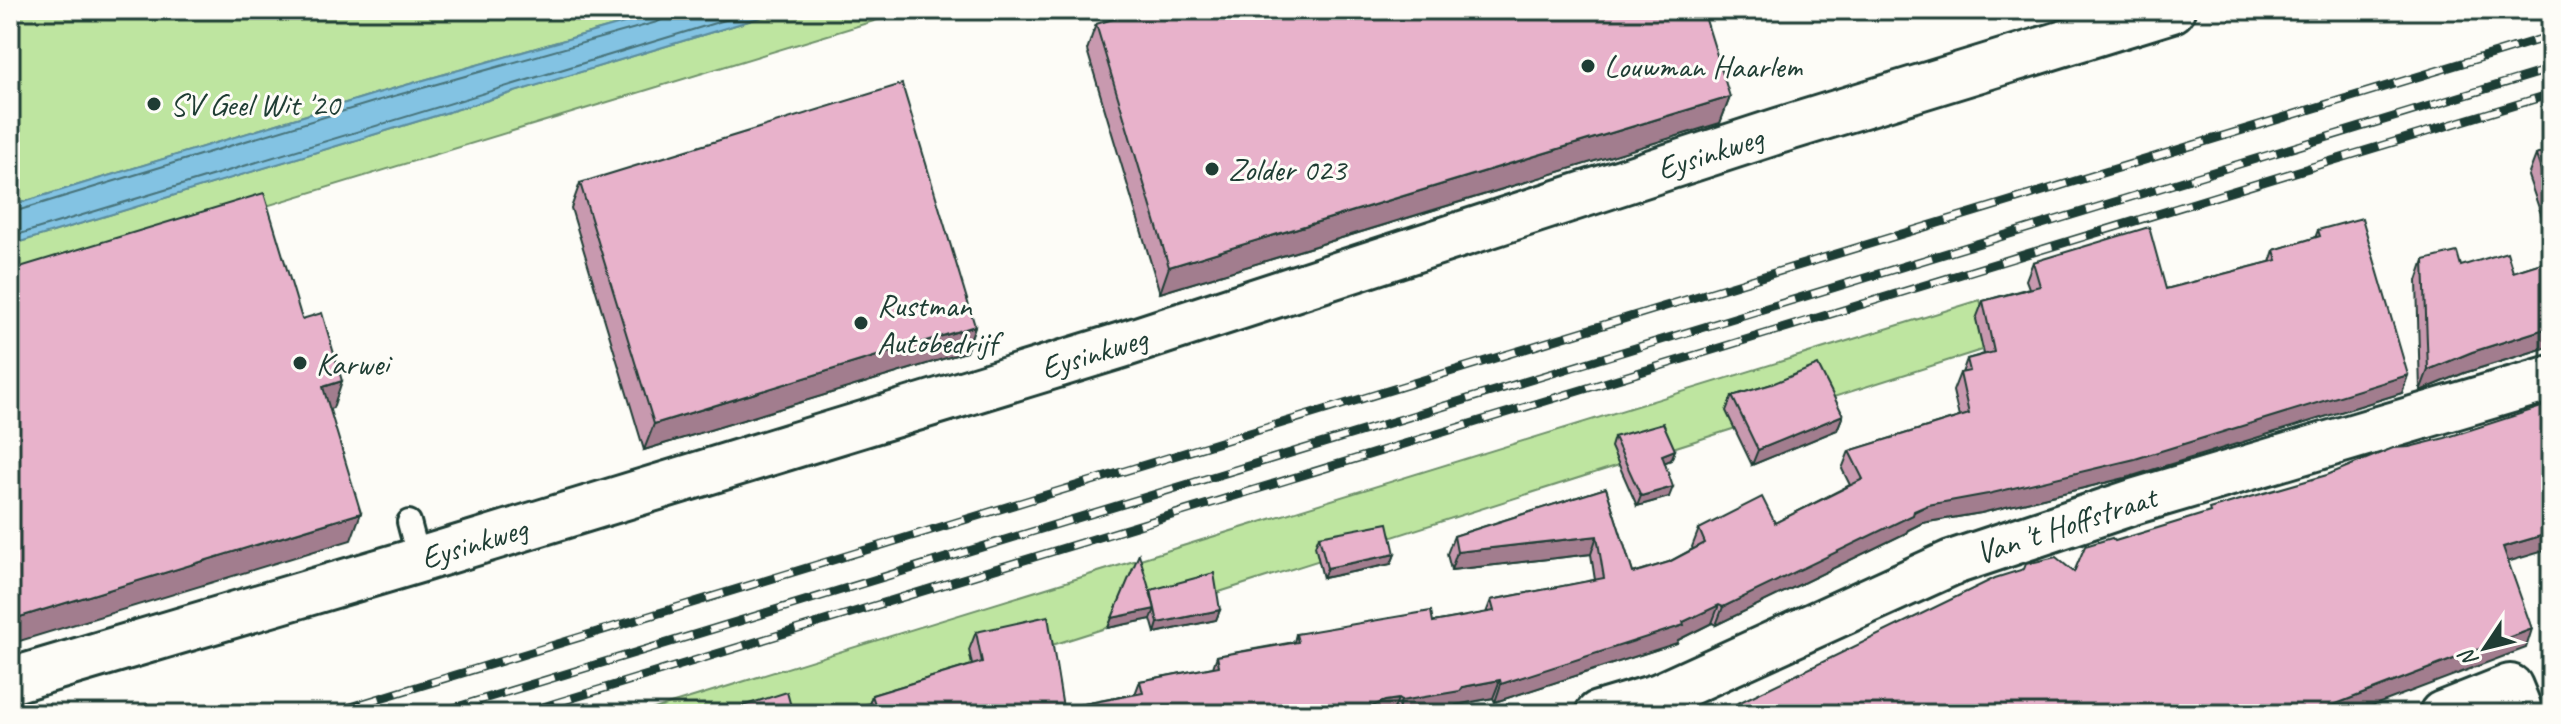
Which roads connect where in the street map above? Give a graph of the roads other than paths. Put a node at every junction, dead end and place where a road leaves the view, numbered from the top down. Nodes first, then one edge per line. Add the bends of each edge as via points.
1 (2172, 10) edge
2 (2551, 378) edge
3 (10, 681) edge
4 (1598, 714) edge
5 (2442, 714) edge
6 (2521, 714) edge

1 - 3 street, Eysinkweg via 1778,131 1122,345 414,541
2 - 4 street, Van 't Hoffstraat via 2136,501 1951,563 1659,696
5 - 6 street via 2510,687

